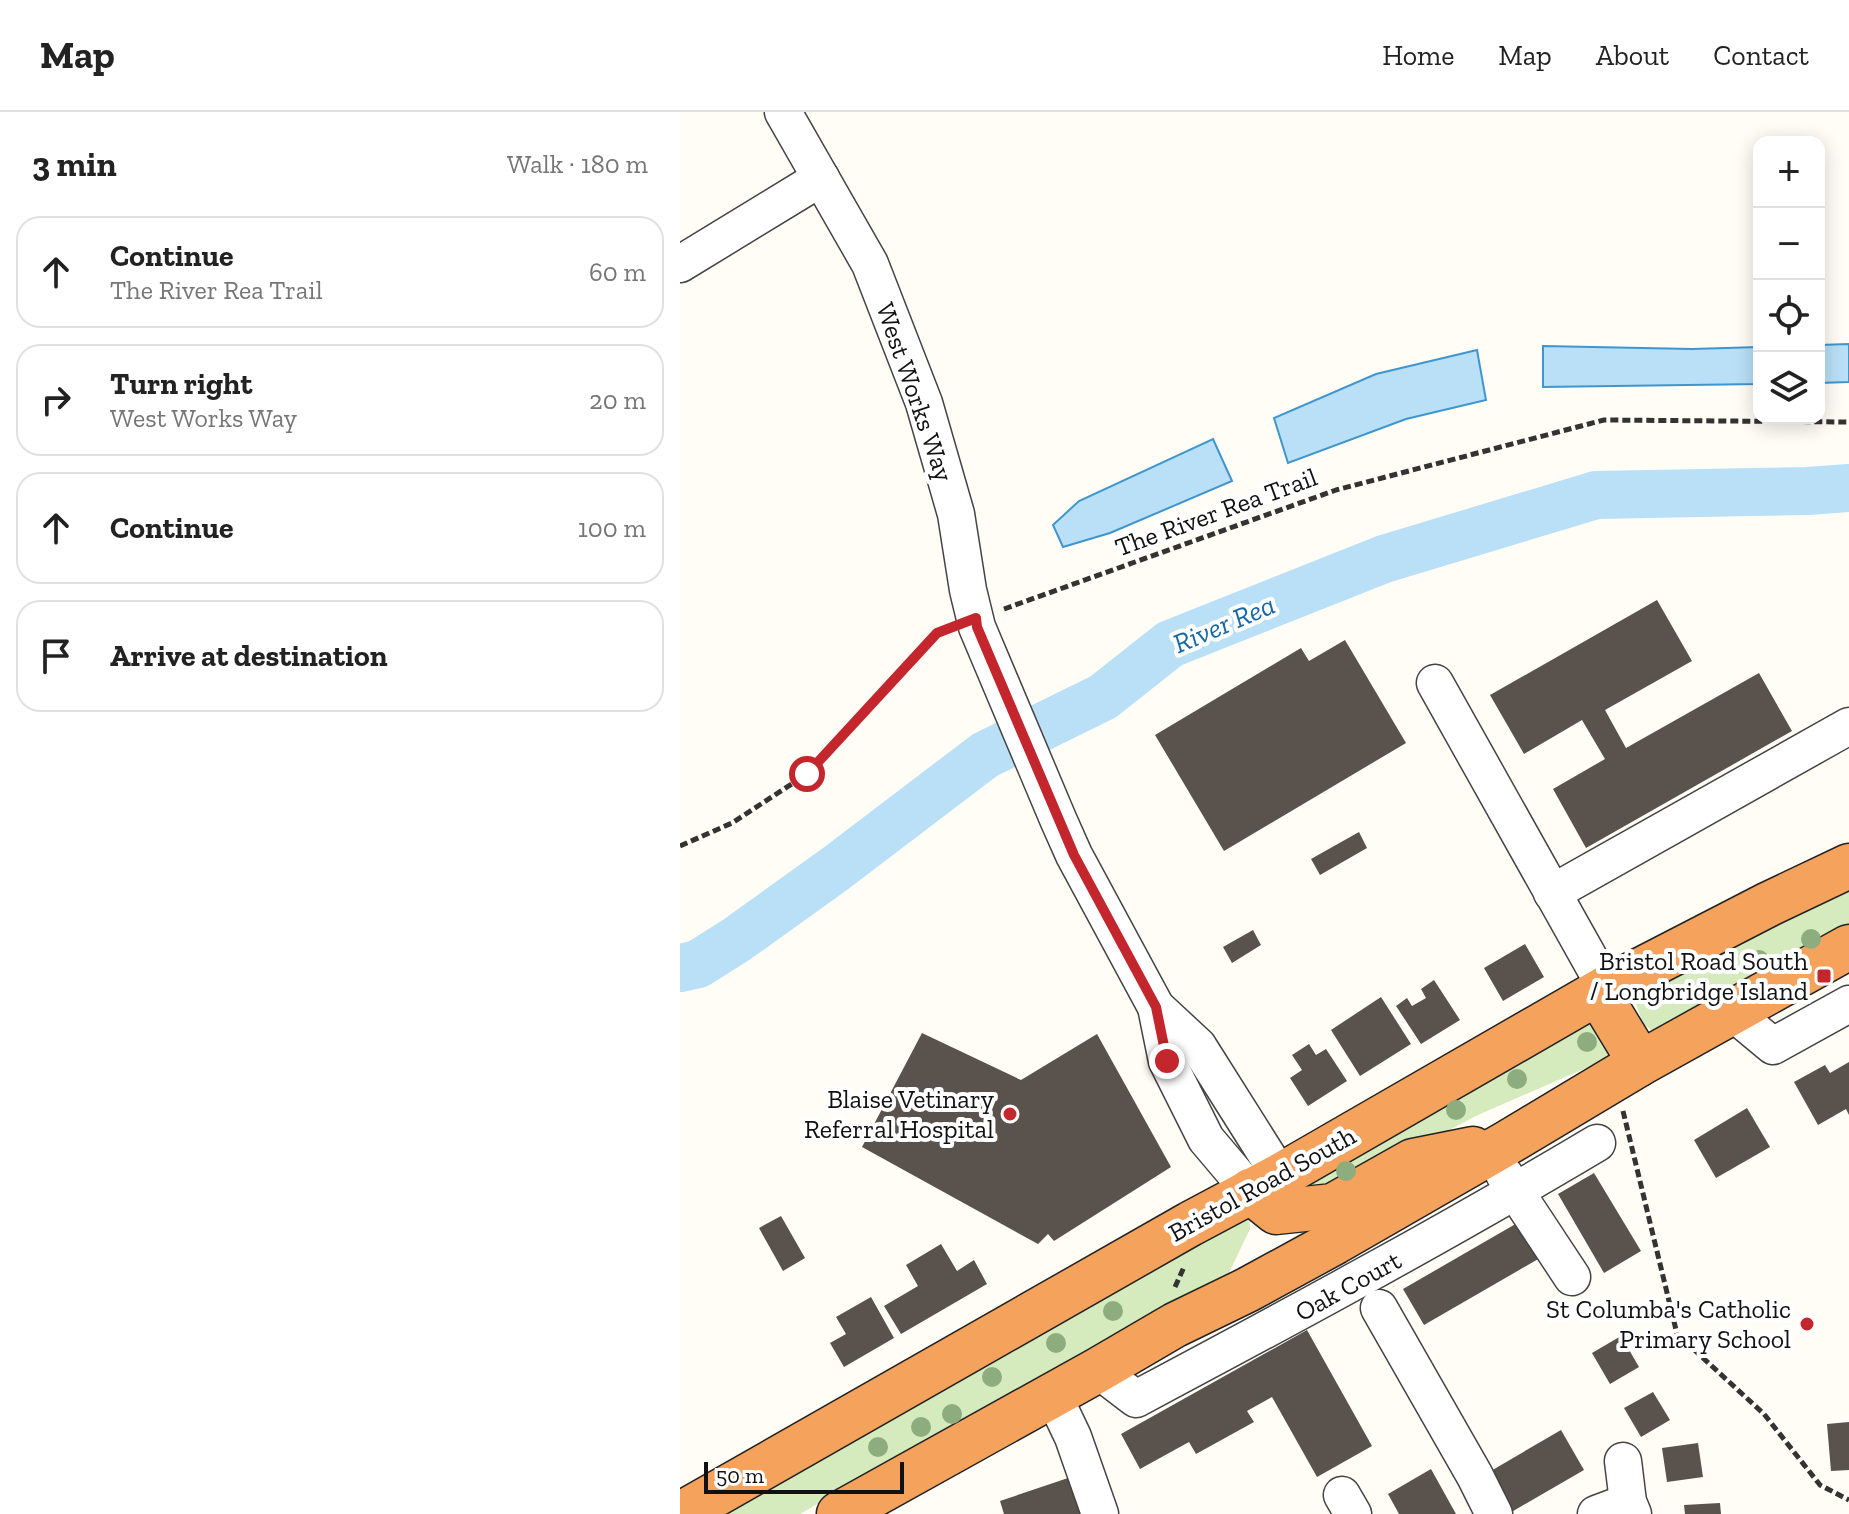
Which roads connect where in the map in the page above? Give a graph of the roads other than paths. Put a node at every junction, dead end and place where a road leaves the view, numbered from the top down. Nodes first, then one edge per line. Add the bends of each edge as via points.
1 (783, 112) edge
2 (821, 178) junction
3 (682, 259) edge
4 (1435, 683) dead end
5 (1849, 726) edge
6 (1849, 866) edge
7 (1552, 893) junction
8 (1849, 947) edge
9 (1602, 991) junction
10 (1849, 1004) edge
11 (1732, 1012) junction
12 (1626, 1071) junction
13 (1597, 1143) dead end
14 (1498, 1148) junction
15 (1516, 1192) junction
16 (1269, 1193) junction
17 (1572, 1277) dead end
18 (1247, 1290) junction
19 (1379, 1308) dead end
20 (1098, 1370) junction
21 (1053, 1395) junction
22 (1623, 1461) dead end
23 (1619, 1510) edge
24 (847, 1512) edge
25 (681, 1514) edge
26 (1100, 1514) edge
27 (1494, 1514) edge

1 - 2 street, West Works Way
2 - 3 street
2 - 16 street, West Works Way via 870,264 924,403 956,514 977,627 1058,819 1156,1007 1167,1061 1206,1139
4 - 7 street
5 - 7 street
6 - 9 highway, Bristol Road South
7 - 9 street
8 - 11 highway
9 - 12 highway via 1632,1049
9 - 16 highway, Bristol Road South
10 - 11 street via 1773,1046
11 - 12 highway
12 - 14 highway
13 - 15 street, Oak Court
14 - 15 street
14 - 16 highway via 1413,1161 1333,1206
14 - 18 highway
15 - 17 street
15 - 20 street, Oak Court via 1136,1399
16 - 18 highway
16 - 25 highway, Bristol Road South
18 - 20 highway
19 - 27 street
20 - 21 highway
21 - 24 highway
21 - 26 street
22 - 23 street

